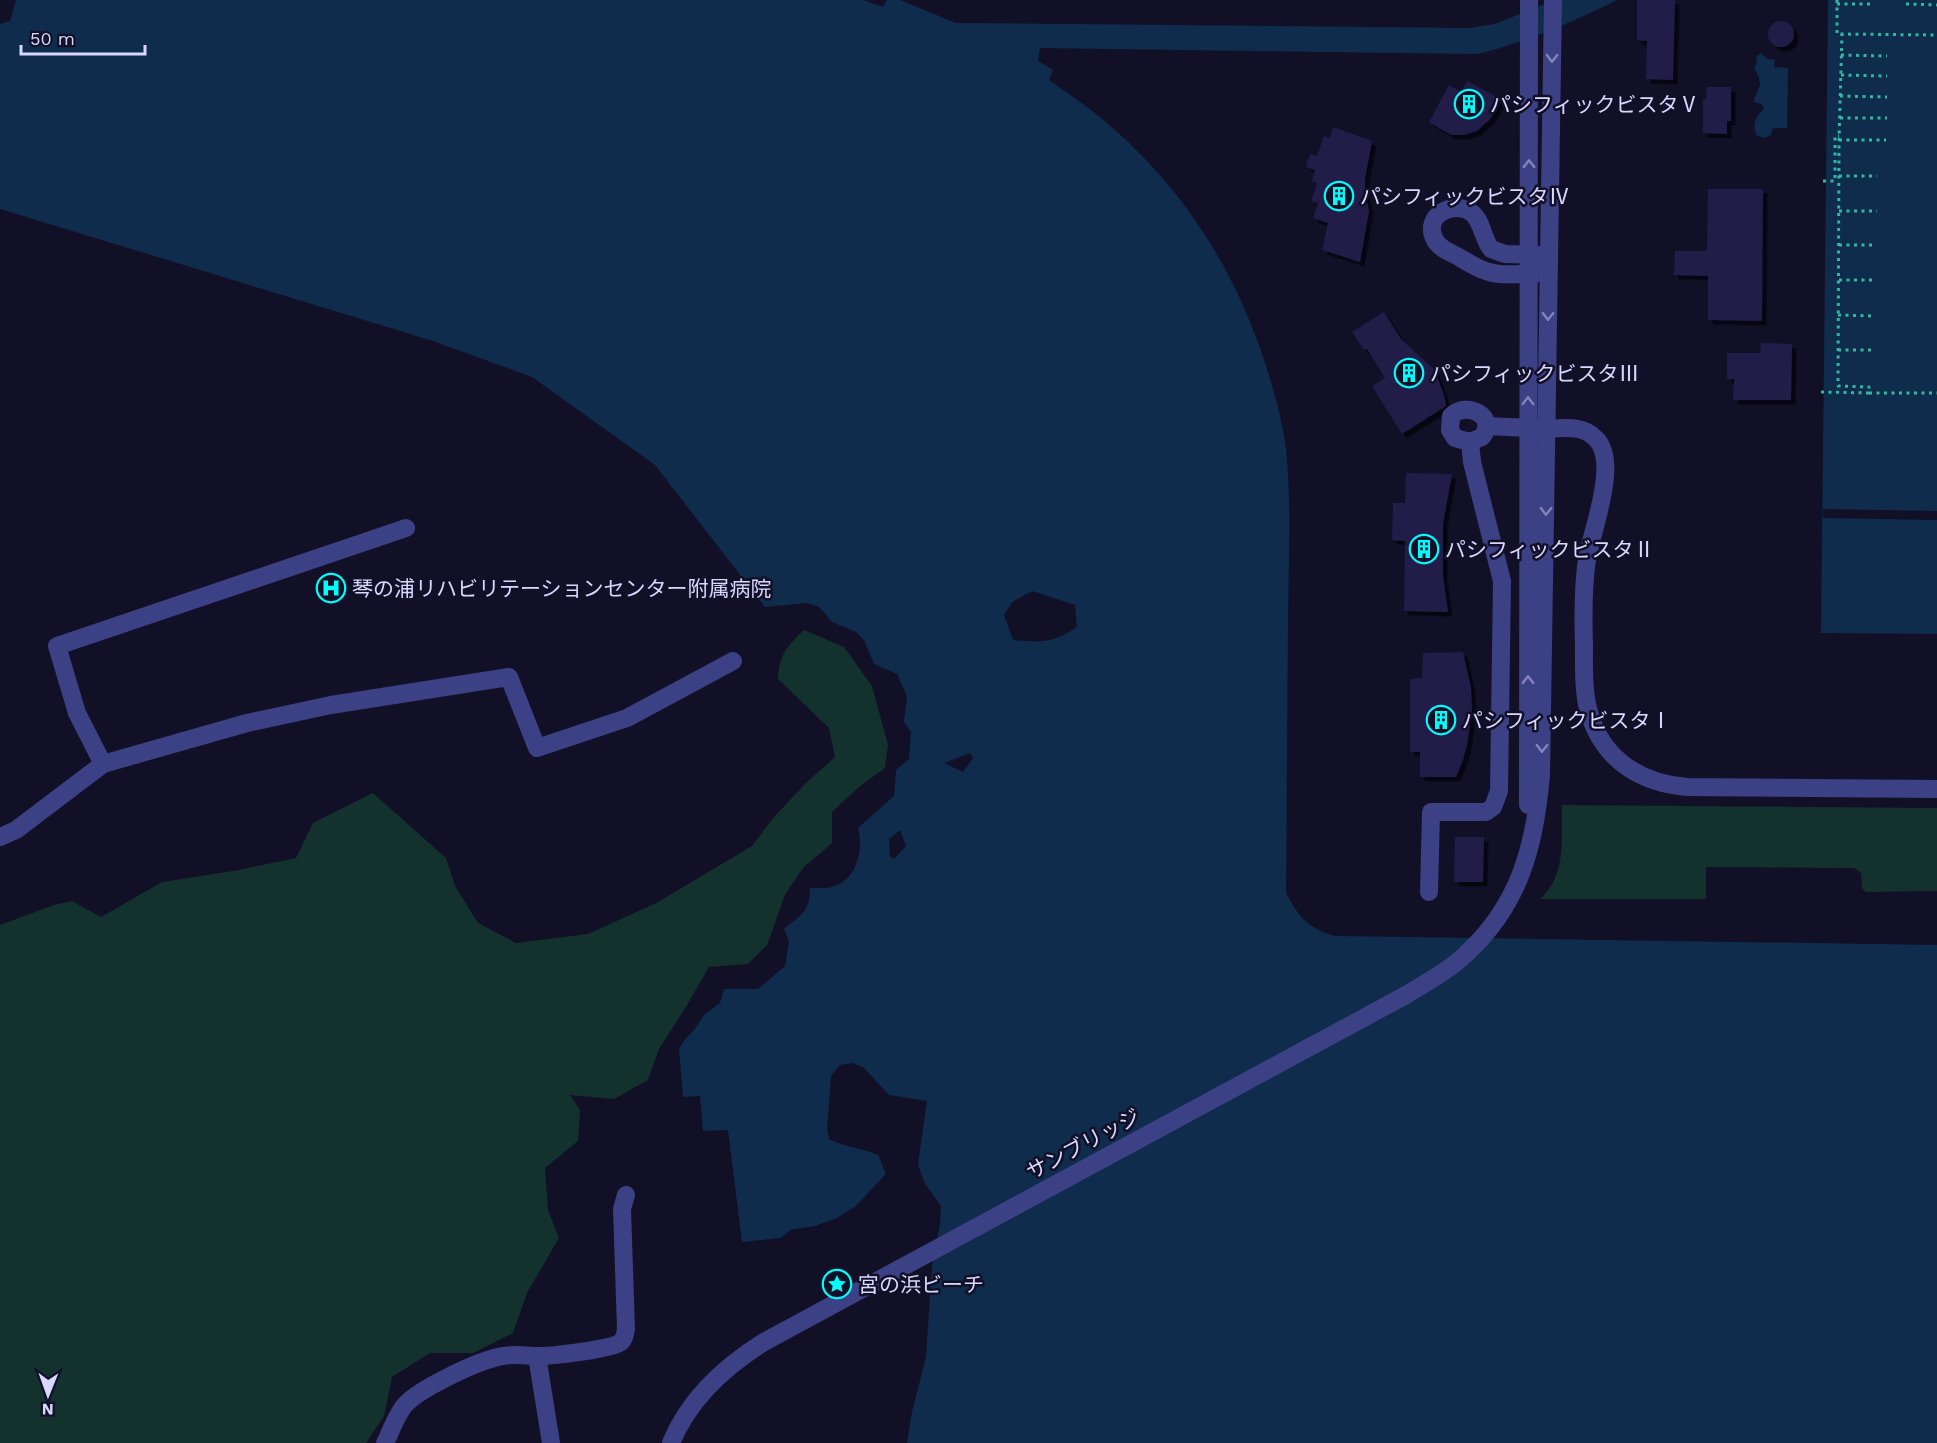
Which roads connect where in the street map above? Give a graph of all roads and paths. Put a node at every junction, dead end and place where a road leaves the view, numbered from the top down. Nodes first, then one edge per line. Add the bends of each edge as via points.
1 (1529, 0) edge
2 (1553, 0) edge
3 (1837, 2) edge
4 (1870, 4) dead end
5 (1906, 4) dead end
6 (1937, 5) edge
7 (1842, 34) junction
8 (1937, 35) edge
9 (1841, 55) junction
10 (1887, 56) dead end
11 (1841, 75) junction
12 (1887, 76) dead end
13 (1840, 96) junction
14 (1887, 97) dead end
15 (1839, 118) junction
16 (1887, 118) dead end
17 (1839, 138) junction
18 (1886, 140) dead end
19 (1839, 176) junction
20 (1877, 176) dead end
21 (1823, 181) dead end
22 (1839, 211) junction
23 (1877, 211) dead end
24 (1838, 245) junction
25 (1876, 245) dead end
26 (1528, 264) junction
27 (1549, 264) junction
28 (1838, 280) junction
29 (1876, 280) dead end
30 (1838, 315) junction
31 (1875, 316) dead end
32 (1838, 350) junction
33 (1875, 350) dead end
34 (1821, 392) dead end
35 (1869, 393) junction
36 (1937, 393) edge
37 (1487, 426) junction
38 (1528, 428) junction
39 (1547, 429) junction
40 (1470, 442) junction
41 (406, 528) dead end
42 (733, 661) dead end
43 (103, 764) junction
44 (1937, 789) edge
45 (0, 837) edge
46 (1518, 884) junction
47 (1429, 892) dead end
48 (626, 1195) dead end
49 (537, 1356) junction
50 (385, 1443) edge
51 (551, 1443) edge
52 (670, 1443) edge

26 -> 1 street
2 -> 27 street
3 - 4 path
3 - 7 path via 1837,34
5 - 6 path
7 - 8 path
7 - 9 path
9 - 10 path
9 - 11 path
11 - 12 path
11 - 13 path
13 - 14 path
13 - 15 path
15 - 16 path
15 - 17 path
17 - 18 path
17 - 19 path
17 - 21 path via 1836,136 1835,181
19 - 20 path
19 - 22 path
22 - 23 path
22 - 24 path
24 - 25 path
24 - 28 path
26 - 26 street via 1490,272 1438,245 1432,233 1434,219 1446,209 1463,208 1475,216 1491,249
26 - 27 street
38 -> 26 street
27 -> 39 street
28 - 29 path
28 - 30 path
30 - 31 path
30 - 32 path
32 - 33 path
32 - 35 path via 1838,386 1869,387
34 - 35 path
35 - 36 path
37 - 38 street
37 - 40 street via 1482,437
37 - 40 street via 1476,411 1464,409 1454,413 1450,420 1452,434
38 - 39 street
46 -> 38 street via 1528,830
39 - 44 street via 1580,429 1594,437 1604,450 1604,485 1584,583 1585,685 1594,725 1606,747 1625,765 1638,775 1669,786
39 -> 46 street via 1541,775 1533,840
40 - 47 street via 1502,581 1499,791 1486,812 1431,812
41 - 43 street via 57,646 77,713
42 - 43 street via 627,718 537,748 510,677 247,723
43 - 45 street via 16,830
46 - 52 street, サンブリッジ via 1488,931 1466,955 1406,995 741,1356 691,1407
48 - 49 street via 622,1204 625,1337 615,1345
49 - 50 street via 498,1357 420,1392 404,1406
49 - 51 street

